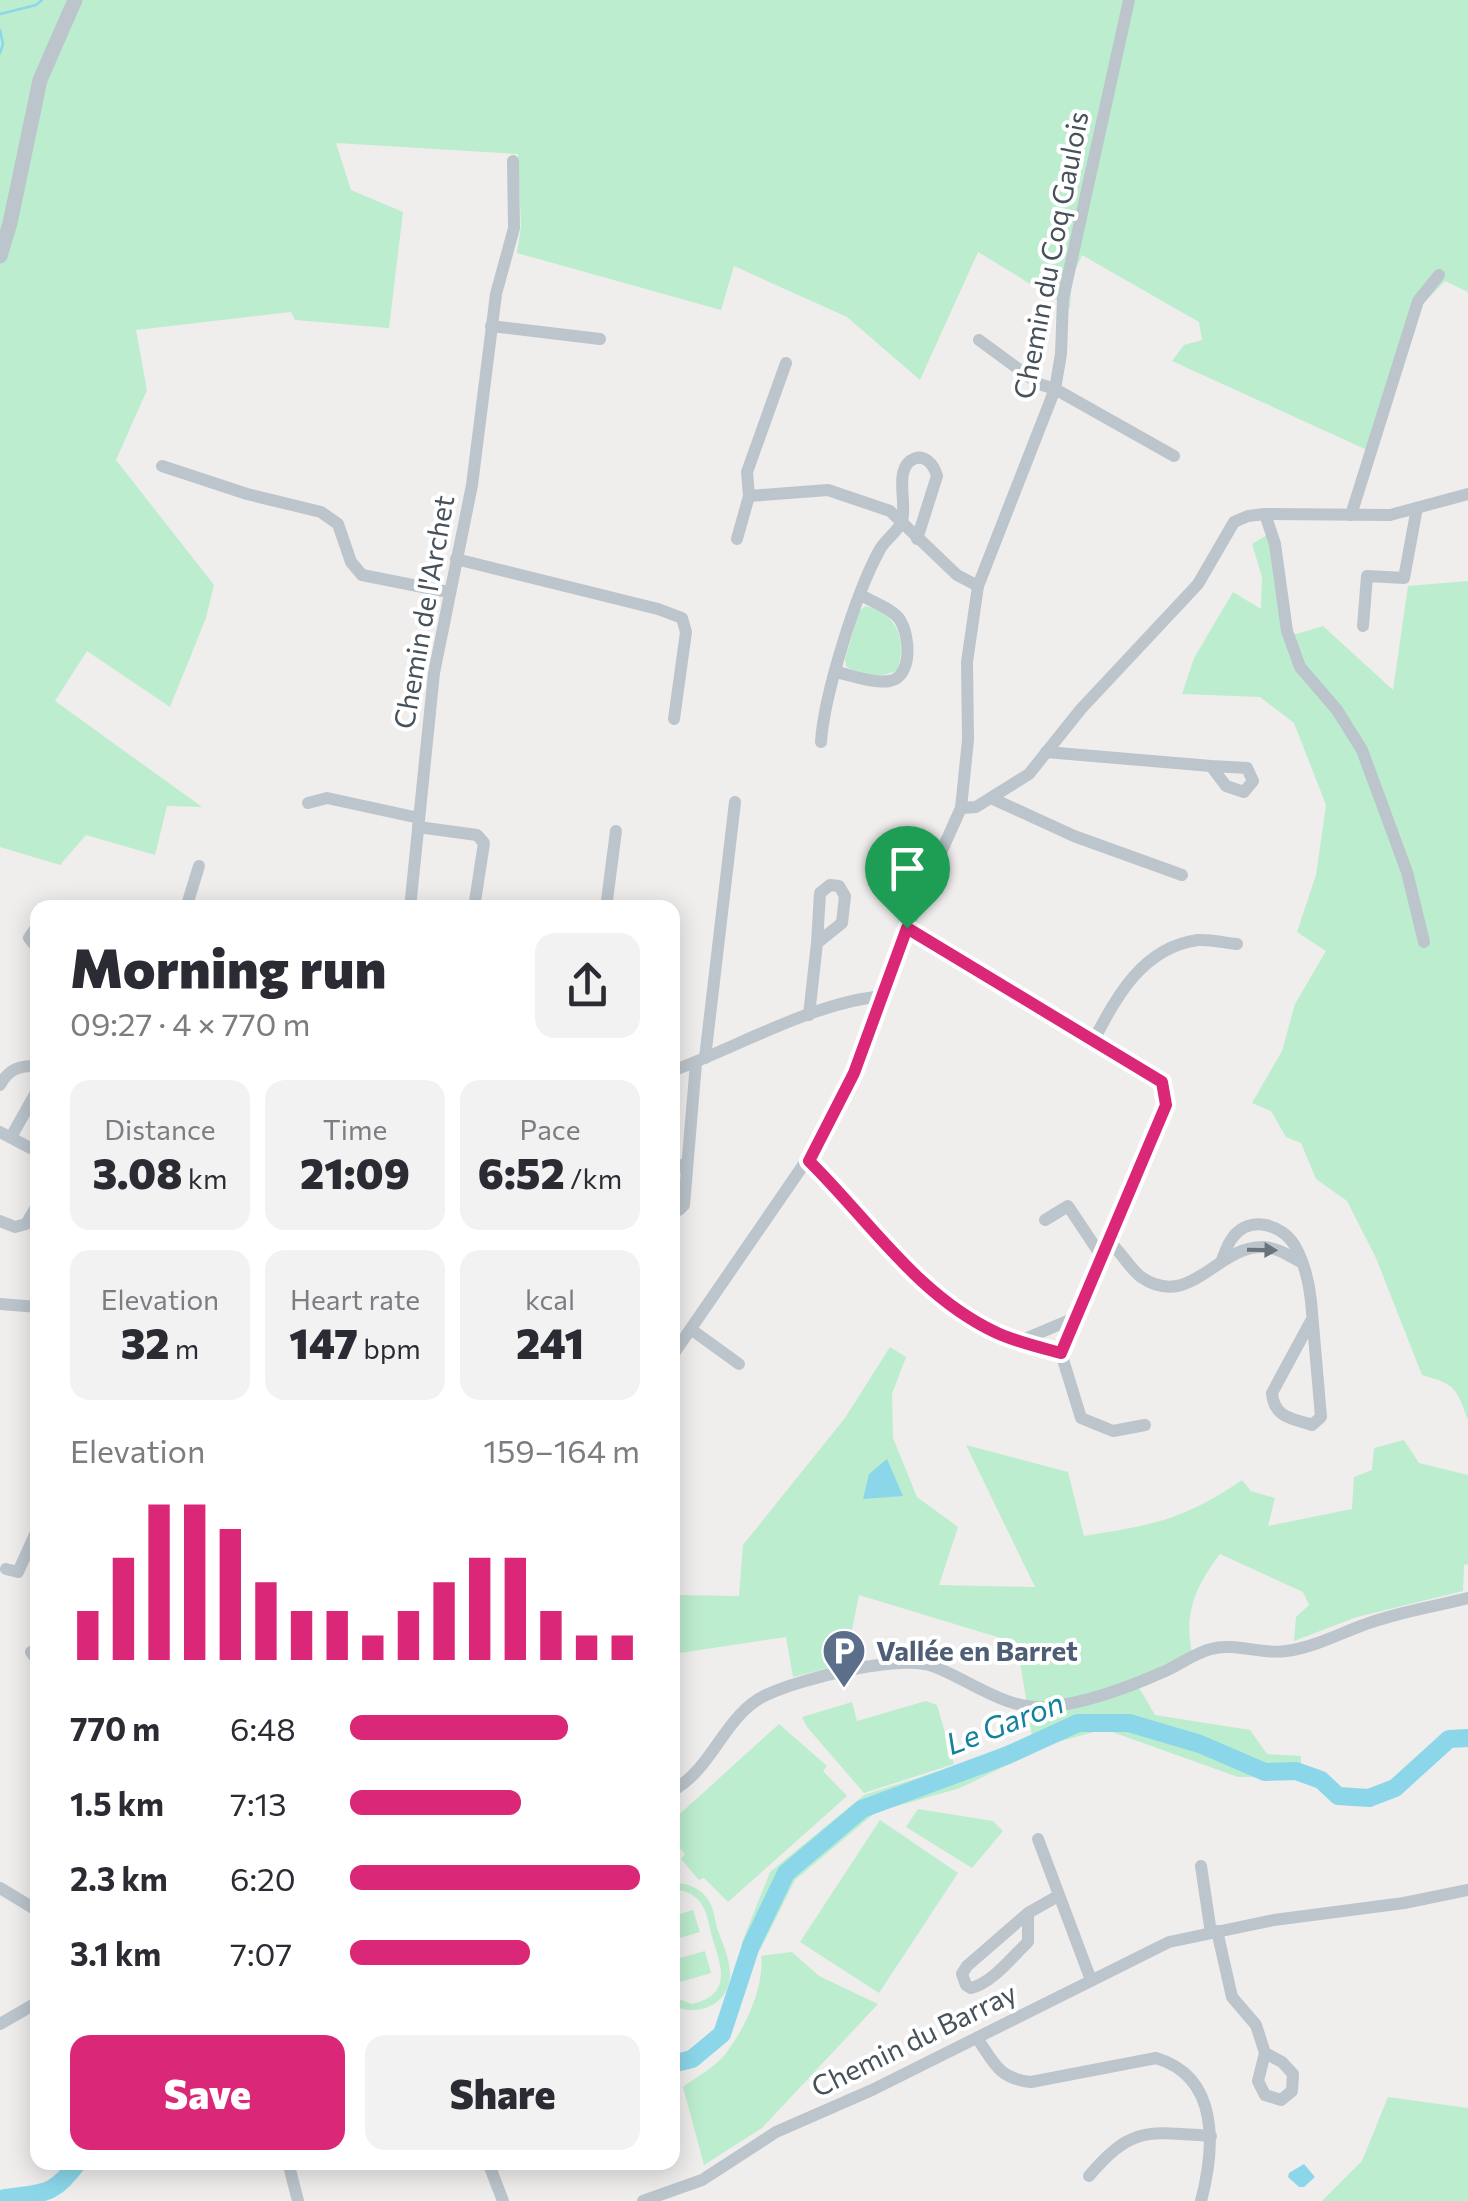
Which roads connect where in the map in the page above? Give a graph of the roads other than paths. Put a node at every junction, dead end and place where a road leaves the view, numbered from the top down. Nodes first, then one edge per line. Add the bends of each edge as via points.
1 (74, 0) edge
2 (1128, 0) edge
3 (512, 161) dead end
4 (0, 256) edge
5 (1439, 274) dead end
6 (492, 326) junction
7 (600, 340) dead end
8 (979, 340) dead end
9 (786, 363) dead end
10 (1055, 389) junction
11 (1174, 456) dead end
12 (162, 466) dead end
13 (1468, 494) edge
14 (749, 496) junction
15 (1417, 508) junction
16 (1265, 514) junction
17 (1350, 515) junction
18 (902, 522) junction
19 (737, 538) dead end
20 (917, 539) junction
21 (456, 559) junction
22 (978, 586) junction
23 (448, 592) junction
24 (861, 596) junction
25 (1363, 626) dead end
26 (836, 672) junction
27 (674, 720) dead end
28 (822, 742) dead end
29 (1046, 752) junction
30 (1212, 766) dead end
31 (991, 798) junction
32 (735, 802) dead end
33 (308, 803) dead end
34 (961, 808) junction
35 (418, 822) junction
36 (616, 831) dead end
37 (199, 866) dead end
38 (1182, 876) dead end
39 (188, 900) edge
40 (411, 900) edge
41 (475, 900) edge
42 (607, 900) edge
43 (907, 928) junction
44 (1424, 942) dead end
45 (817, 944) dead end
46 (1238, 944) dead end
47 (883, 996) junction
48 (810, 1015) junction
49 (1094, 1040) junction
50 (701, 1060) junction
51 (30, 1066) edge
52 (680, 1068) edge
53 (0, 1085) edge
54 (30, 1100) edge
55 (6, 1134) edge
56 (30, 1148) edge
57 (809, 1161) junction
58 (686, 1163) junction
59 (680, 1166) edge
60 (680, 1210) edge
61 (30, 1217) edge
62 (1045, 1220) dead end
63 (0, 1221) edge
64 (1110, 1242) junction
65 (1102, 1257) junction
66 (1222, 1260) junction
67 (1301, 1262) junction
68 (0, 1304) edge
69 (30, 1306) edge
70 (1077, 1316) junction
71 (1312, 1318) junction
72 (692, 1330) junction
73 (1019, 1341) junction
74 (680, 1346) edge
75 (1061, 1353) junction
76 (739, 1364) dead end
77 (1144, 1425) dead end
78 (30, 1546) edge
79 (6, 1570) dead end
80 (1468, 1598) edge
81 (680, 1787) edge
82 (1038, 1840) dead end
83 (1200, 1866) dead end
84 (0, 1888) edge
85 (1468, 1890) edge
86 (1058, 1896) junction
87 (30, 1907) edge
88 (1028, 1912) junction
89 (1214, 1932) junction
90 (1091, 1980) junction
91 (30, 2007) edge
92 (0, 2024) edge
93 (977, 2038) junction
94 (1264, 2052) dead end
95 (1211, 2136) junction
96 (290, 2170) edge
97 (491, 2170) edge
98 (1089, 2176) dead end
99 (298, 2201) edge
100 (500, 2201) edge
101 (643, 2201) edge
102 (1201, 2201) edge

1 - 4 street via 40,80
2 - 10 street, Chemin du Coq Gaulois via 1063,298
3 - 6 street, Chemin de l'Archet via 514,228
5 - 17 street via 1418,301
6 - 7 street
6 - 21 street, Chemin de l'Archet
8 - 10 street via 1038,384
9 - 14 street via 748,472
10 - 11 street
10 - 22 street, Chemin du Coq Gaulois
12 - 23 street via 321,512 338,524 362,575
13 - 15 street
14 - 18 street via 828,490 890,511
14 - 19 street
15 - 17 street
15 - 25 street via 1404,578 1367,576
16 - 17 street
16 - 29 street via 1234,522 1198,584
16 - 44 street via 1300,667 1362,750 1407,872
18 - 20 street
18 - 20 street via 904,471 909,462 928,459 937,476
18 - 24 street via 880,548
20 - 22 street
21 - 23 street, Chemin de l'Archet
21 - 27 street via 682,618 686,632
22 - 34 street, Chemin du Coq Gaulois via 967,662
23 - 35 street, Chemin de l'Archet
24 - 26 street
24 - 26 street via 899,617 906,634 903,674 884,682
26 - 28 street
29 - 30 street
29 - 31 street via 1028,774
31 - 34 street
31 - 38 street
32 - 50 street
33 - 35 street via 327,798
34 - 43 street, Chemin du Coq Gaulois
35 - 40 street, Chemin de l'Archet
35 - 41 street via 477,835 484,843
36 - 42 street
37 - 39 street
43 - 47 street, Chemin du Coq Gaulois
43 - 49 street
45 - 48 street
46 - 49 street via 1200,940 1153,959 1124,986
47 - 48 street
47 - 57 street, Chemin du Coq Gaulois via 854,1073
48 - 50 street
49 - 64 street via 1162,1082 1166,1105
50 - 52 street
50 - 58 street
51 - 53 street
54 - 55 street
55 - 56 street
57 - 72 street, Chemin du Coq Gaulois
57 - 73 street via 932,1292
58 - 59 street
58 - 60 street
61 - 63 street via 15,1227
62 - 65 street via 1068,1206
64 - 65 street
64 - 66 street via 1142,1277 1171,1287 1199,1280
65 - 70 street
66 -> 67 street via 1262,1247
66 - 67 street via 1231,1239 1255,1224 1282,1232
67 - 71 street
68 - 69 street
70 - 73 street
70 - 75 street
71 - 71 street via 1272,1393 1280,1415 1312,1424 1321,1417
72 - 74 street, Chemin du Coq Gaulois
72 - 76 street
73 - 75 street
75 - 77 street via 1081,1418 1113,1431
78 - 79 street via 18,1572
80 - 81 street via 1285,1652 1213,1648 1066,1705 1022,1706 931,1665 881,1663 768,1694 747,1706
82 - 86 street
83 - 89 street
84 - 87 street
85 - 89 street, Chemin du Barray
86 - 88 street
86 - 90 street
88 - 88 street via 1028,1942 982,1985 966,1985 967,1966
89 - 90 street, Chemin du Barray via 1169,1942
89 - 94 street via 1232,1996 1256,2025
90 - 93 street, Chemin du Barray
91 - 92 street
93 - 95 street via 1002,2074 1014,2080 1156,2058 1174,2063 1205,2108
93 - 101 street, Chemin du Barray via 776,2132 702,2180
95 - 98 street via 1131,2137
95 - 102 street
96 - 99 street
97 - 100 street

